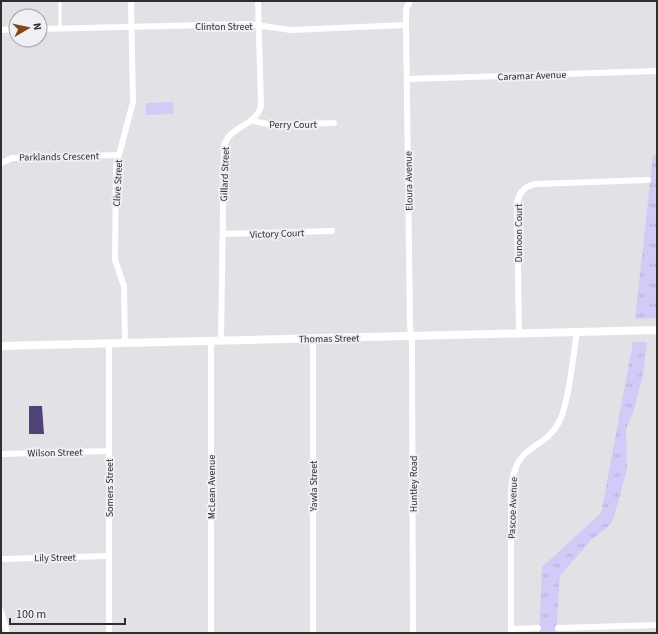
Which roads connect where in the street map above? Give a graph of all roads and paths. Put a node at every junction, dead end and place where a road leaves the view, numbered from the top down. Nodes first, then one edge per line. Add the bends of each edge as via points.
1 (60, 1) edge
2 (131, 1) edge
3 (258, 1) edge
4 (410, 1) edge
5 (406, 25) junction
6 (259, 26) junction
7 (132, 27) junction
8 (60, 28) junction
9 (48, 29) edge
10 (657, 71) edge
11 (407, 79) junction
12 (253, 120) junction
13 (334, 123) dead end
14 (118, 155) junction
15 (1, 163) edge
16 (648, 180) dead end
17 (332, 231) dead end
18 (223, 234) junction
19 (657, 330) edge
20 (577, 332) junction
21 (519, 333) junction
22 (411, 336) junction
23 (313, 338) junction
24 (211, 340) junction
25 (221, 340) junction
26 (125, 342) junction
27 (109, 343) junction
28 (1, 346) edge
29 (109, 451) junction
30 (1, 454) edge
31 (109, 556) junction
32 (1, 559) edge
33 (1, 611) edge
34 (657, 625) edge
35 (538, 628) dead end
36 (558, 628) dead end
37 (511, 631) edge
38 (7, 633) edge
39 (109, 633) edge
40 (211, 633) edge
41 (313, 633) edge
42 (413, 633) edge

1 - 8 lane
2 - 7 street, Clive Street
3 - 6 street
4 - 5 street via 406,9
5 - 6 street, Clinton Street via 291,30
5 - 11 street, Eloura Avenue
6 - 7 street, Clinton Street via 248,24
6 - 12 street via 261,101 259,112
7 - 8 street, Clinton Street
7 - 14 street, Clive Street via 133,108
8 - 9 street, Clinton Street
10 - 11 street, Caramar Avenue
11 - 22 street, Eloura Avenue
12 - 13 street, Perry Court via 272,125
12 - 18 street, Gillard Street via 234,130 224,144
14 - 15 street, Parklands Crescent via 12,158
14 - 26 street, Clive Street via 115,260 124,286
16 - 21 street, Dunoon Court via 536,184 523,189 517,205
17 - 18 street, Victory Court
18 - 25 street, Gillard Street
19 - 20 street, Thomas Street
20 - 21 street, Thomas Street
20 - 37 street, Pascoe Avenue via 562,417 552,432 522,456 512,476
21 - 22 street, Thomas Street
22 - 23 street, Thomas Street
22 - 42 street, Huntley Road
23 - 25 street, Thomas Street
23 - 41 street, Yawla Street
24 - 25 street, Thomas Street
24 - 26 street, Thomas Street
24 - 40 street, McLean Avenue
26 - 27 street, Thomas Street
27 - 28 street, Thomas Street
27 - 29 street, Somers Street
29 - 30 street, Wilson Street
29 - 31 street, Somers Street
31 - 32 street, Lily Street
31 - 39 street, Somers Street
33 - 38 street
34 - 36 street
35 - 37 street

